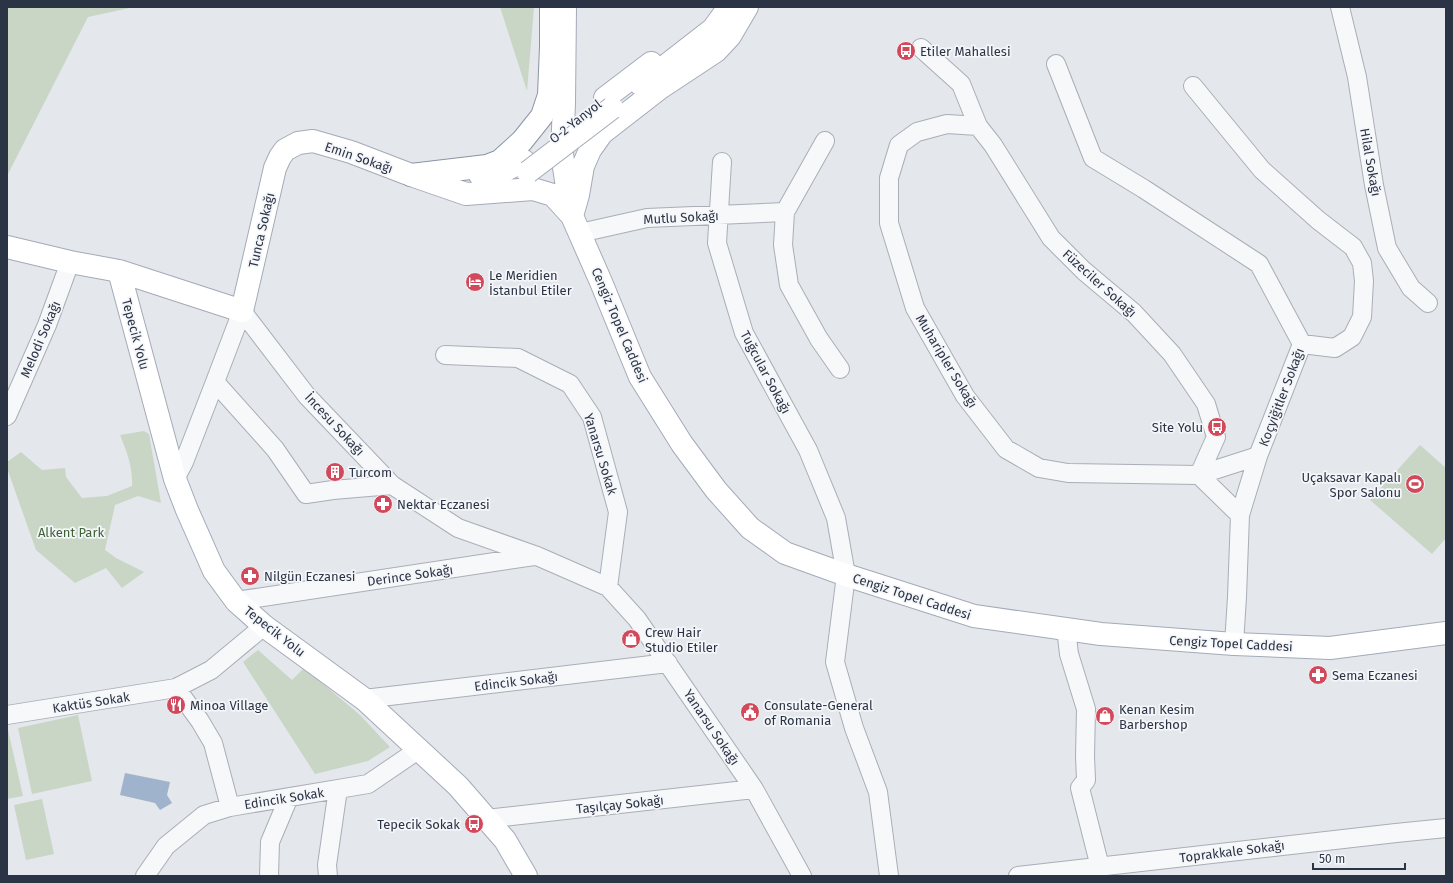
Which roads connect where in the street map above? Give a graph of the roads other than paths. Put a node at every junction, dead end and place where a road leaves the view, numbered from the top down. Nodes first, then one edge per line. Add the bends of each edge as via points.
1 (715, 7) edge
2 (729, 7) edge
3 (746, 7) edge
4 (1340, 7) edge
5 (560, 10) edge
6 (921, 48) dead end
7 (1056, 64) dead end
8 (1193, 86) dead end
9 (608, 103) junction
10 (978, 126) junction
11 (825, 141) dead end
12 (285, 150) joint
13 (722, 162) dead end
14 (411, 175) junction
15 (784, 212) junction
16 (718, 215) junction
17 (576, 224) junction
18 (7, 247) edge
19 (70, 262) junction
20 (119, 271) junction
21 (1428, 303) dead end
22 (242, 311) junction
23 (1302, 344) junction
24 (446, 355) dead end
25 (840, 369) dead end
26 (215, 382) junction
27 (7, 416) edge
28 (1258, 456) junction
29 (1199, 474) junction
30 (175, 479) junction
31 (392, 485) junction
32 (1240, 515) junction
33 (537, 556) junction
34 (846, 575) junction
35 (608, 587) junction
36 (236, 601) junction
37 (264, 626) junction
38 (1066, 629) junction
39 (1446, 633) edge
40 (1234, 644) junction
41 (668, 663) junction
42 (176, 688) junction
43 (364, 699) junction
44 (7, 716) edge
45 (418, 750) junction
46 (338, 789) junction
47 (754, 789) junction
48 (289, 797) junction
49 (230, 807) junction
50 (486, 819) junction
51 (1446, 828) edge
52 (1101, 871) edge
53 (145, 876) edge
54 (268, 876) edge
55 (328, 876) edge
56 (526, 876) edge
57 (802, 876) edge
58 (889, 876) edge
59 (1018, 876) edge

1 - 9 main road, O-2 Yanyol via 697,26
2 - 9 main road via 713,29
3 - 17 main road via 730,36 716,51 660,88 602,134 590,150 583,166
4 - 21 street, Hilal Sokağı via 1357,77 1387,248 1411,288
5 - 14 main road via 551,47 549,95 542,116 522,141 500,161 487,166
5 - 17 main road via 564,102 562,154
6 - 10 street, Füzeciler Sokağı via 961,84
7 - 23 street, Koçyiğitler Sokağı via 1093,158 1259,264
8 - 23 street via 1262,170 1353,247 1362,263 1362,317 1352,337 1335,348
9 - 14 main road, O-2 Yanyol via 526,167 478,175
10 - 29 street, Füzeciler Sokağı via 993,145 1051,238 1084,271 1134,313 1172,354 1206,404 1216,437
10 - 29 street, Muharipler Sokağı via 947,124 917,132 899,145 889,178 889,224 915,308 965,396 1006,449 1039,468 1068,473
11 - 15 street
12 - 14 main road, Emin Sokağı via 298,143 313,141 351,152
12 - 22 main road, Tunca Sokağı via 275,168
13 - 16 street, Tuğcular Sokağı
14 - 17 main road, Emin Sokağı via 466,194 538,190 553,195
15 - 16 street, Mutlu Sokağı
15 - 25 street via 783,245 789,285 819,339
16 - 17 street, Mutlu Sokağı
16 - 34 street, Tuğcular Sokağı via 717,243 744,333 808,450 836,518
17 - 34 main road, Cengiz Topel Caddesi via 640,377 682,444 716,490 750,528 785,553
18 - 19 main road
19 - 20 main road
19 - 27 street, Melodi Sokağı via 47,325
20 - 22 main road
20 - 30 main road, Tepecik Yolu
22 - 26 street
22 - 31 street, İncesu Sokağı via 307,396
23 - 28 street, Koçyiğitler Sokağı
24 - 35 street, Yanarsu Sokak via 518,358 570,384 592,416 618,512
26 - 30 street
26 - 31 street via 275,449 306,494
28 - 29 street
28 - 32 street, Koçyiğitler Sokağı
29 - 32 street
30 - 36 main road, Tepecik Yolu via 214,571
31 - 33 street, İncesu Sokağı via 458,528
32 - 40 street, Koçyiğitler Sokağı
33 - 35 street, İncesu Sokağı
33 - 36 street, Derince Sokağı
34 - 38 main road, Cengiz Topel Caddesi via 974,616
34 - 58 street, Tuğcular Sokağı via 835,662 854,728 878,792
35 - 41 street, Yanarsu Sokağı via 637,619
36 - 37 main road, Tepecik Yolu
37 - 42 street, Kaktüs Sokak via 211,670
37 - 43 main road, Tepecik Yolu
38 - 40 main road, Cengiz Topel Caddesi
38 - 52 street via 1069,654 1086,709 1086,780 1080,788
39 - 40 main road, Cengiz Topel Caddesi via 1330,648
41 - 43 street, Edincik Sokağı
41 - 47 street, Yanarsu Sokağı
42 - 44 street, Kaktüs Sokak
42 - 49 street via 213,743
43 - 45 main road, Tepecik Yolu
45 - 46 street via 368,784
45 - 50 main road, Tepecik Yolu via 458,786
46 - 48 street, Edincik Sokak
46 - 55 street via 327,865
47 - 50 street, Taşılçay Sokağı
47 - 57 street, Yanarsu Sokağı
48 - 49 street, Edincik Sokak
48 - 54 street via 270,842
49 - 53 street, Edincik Sokak via 204,815 166,846
50 - 56 main road, Tepecik Yolu via 505,840
51 - 52 street, Toprakkale Sokağı
52 - 59 street, Toprakkale Sokağı

